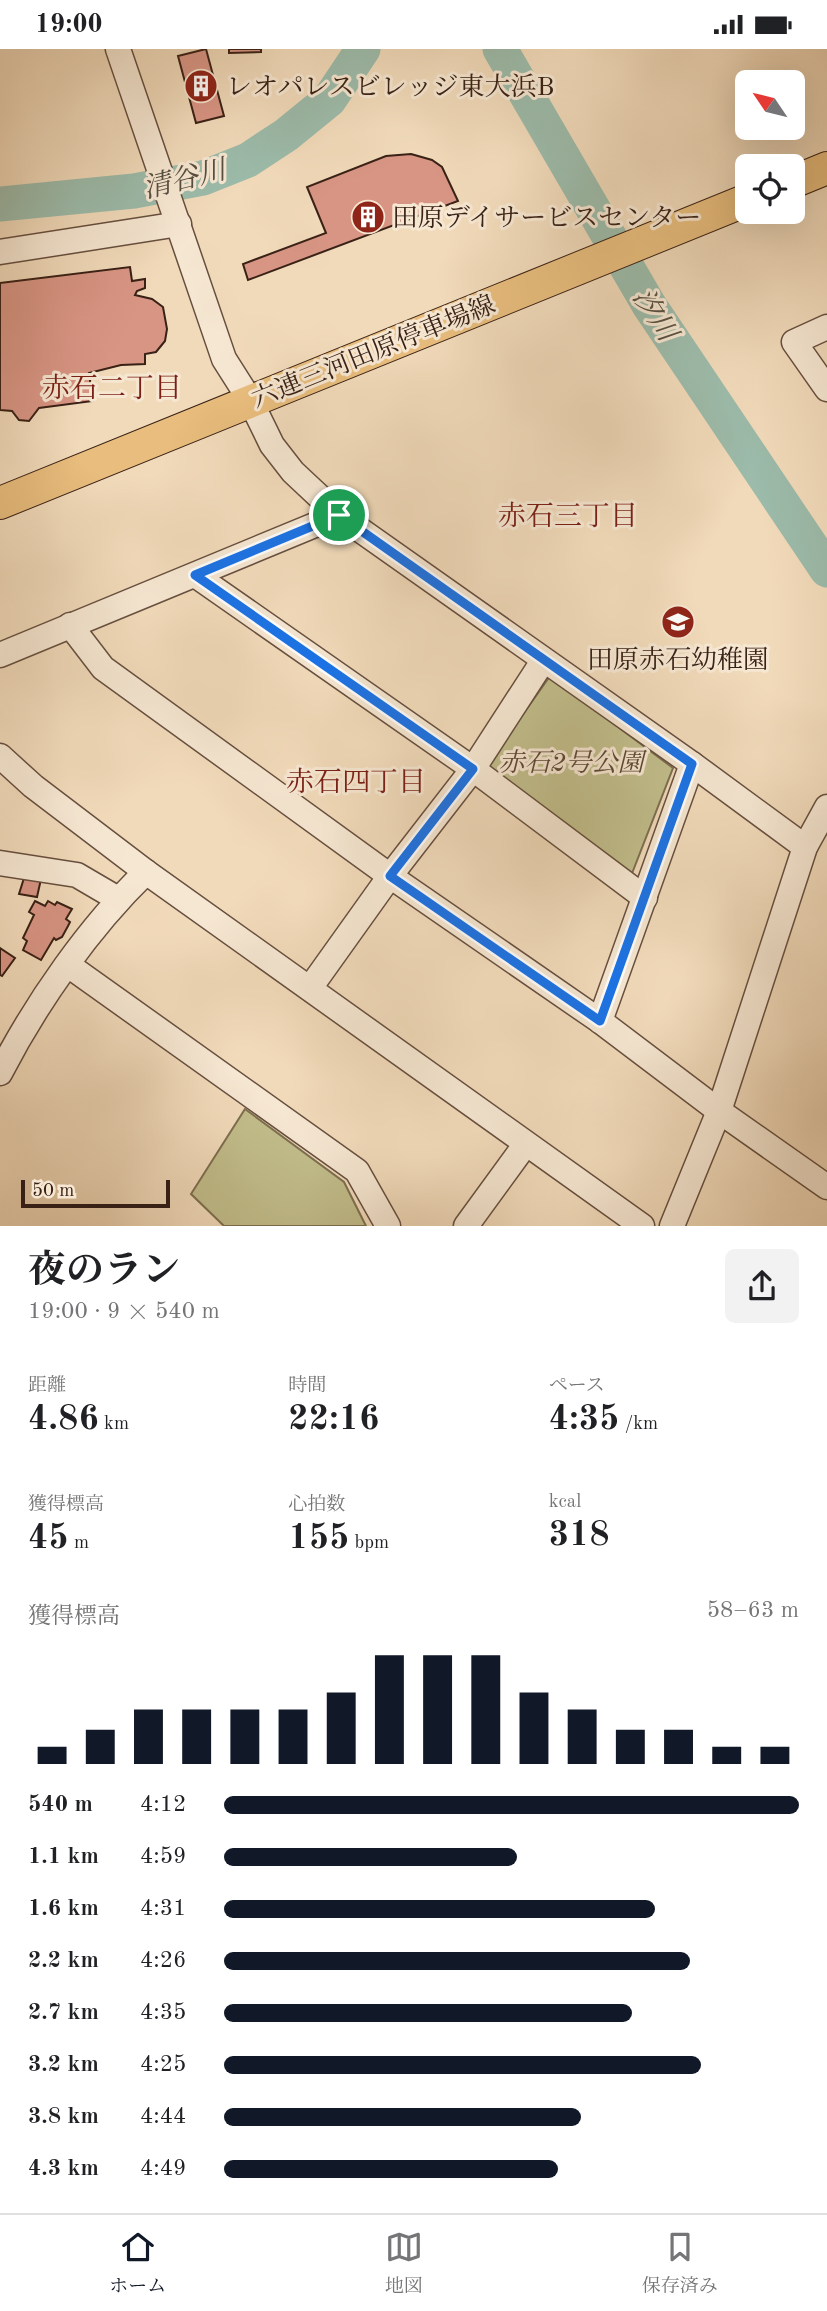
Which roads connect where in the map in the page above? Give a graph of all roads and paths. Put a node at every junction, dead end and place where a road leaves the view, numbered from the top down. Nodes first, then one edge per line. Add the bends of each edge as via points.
1 (118, 49) edge
2 (827, 168) edge
3 (805, 176) edge
4 (735, 205) edge
5 (179, 224) junction
6 (0, 252) edge
7 (827, 327) edge
8 (827, 389) edge
9 (250, 400) junction
10 (0, 503) edge
11 (339, 515) junction
12 (195, 575) junction
13 (69, 625) junction
14 (0, 655) edge
15 (543, 661) junction
16 (0, 756) edge
17 (692, 764) junction
18 (473, 769) junction
19 (827, 807) edge
20 (805, 847) junction
21 (0, 863) edge
22 (146, 872) junction
23 (390, 876) junction
24 (645, 898) junction
25 (118, 899) junction
26 (68, 965) junction
27 (310, 988) junction
28 (600, 1021) junction
29 (0, 1073) edge
30 (719, 1111) junction
31 (525, 1145) junction
32 (826, 1183) edge
33 (388, 1226) edge
34 (467, 1226) edge
35 (642, 1226) edge
36 (672, 1226) edge

1 - 5 street
2 - 3 main road
4 - 9 main road, 六連三河田原停車場線
5 - 6 street
5 - 9 street via 224,359
7 - 8 street via 794,342
9 - 10 main road, 六連三河田原停車場線
9 - 11 street via 272,445
11 - 12 street
11 - 15 street
12 - 13 street
12 - 18 street
13 - 14 street
13 - 23 street via 103,668
15 - 17 street
15 - 18 street
16 - 22 street
17 - 20 street
17 - 24 street
18 - 23 street
18 - 24 street
19 - 20 street
20 - 30 street
21 - 25 street via 77,874
22 - 25 street
22 - 27 street
23 - 27 street
23 - 28 street
24 - 28 street
25 - 26 street
26 - 29 street
26 - 33 street via 357,1171
27 - 31 street
28 - 30 street
30 - 32 street
30 - 36 street
31 - 34 street
31 - 35 street

